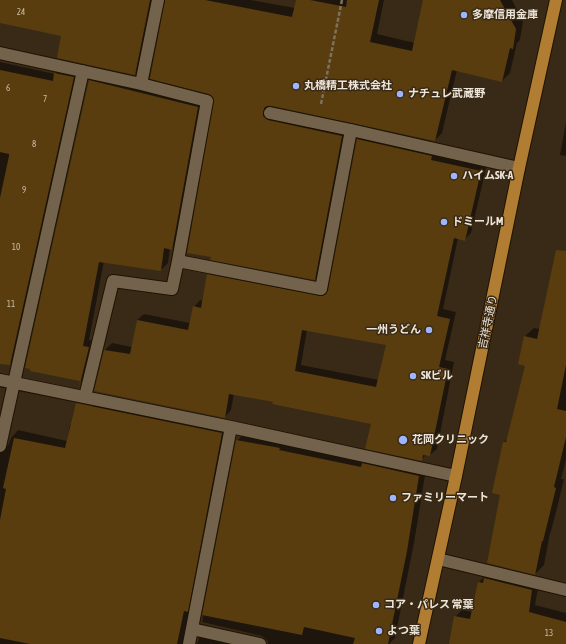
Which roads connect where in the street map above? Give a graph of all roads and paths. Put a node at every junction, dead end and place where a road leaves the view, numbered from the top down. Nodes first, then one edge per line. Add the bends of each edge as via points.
1 (158, 0) edge
2 (342, 0) edge
3 (556, 0) edge
4 (0, 53) edge
5 (82, 71) junction
6 (141, 84) junction
7 (270, 113) dead end
8 (318, 123) junction
9 (351, 130) junction
10 (519, 168) junction
11 (178, 261) junction
12 (0, 380) edge
13 (13, 383) junction
14 (85, 397) junction
15 (231, 427) junction
16 (0, 446) edge
17 (456, 476) junction
18 (438, 559) junction
19 (566, 590) edge
20 (192, 630) junction
21 (189, 644) edge
22 (260, 644) edge
23 (419, 644) edge

1 - 6 street
2 - 8 path
3 - 10 main road, 吉祥寺通り
4 - 5 street
5 - 6 street
5 - 13 street
6 - 11 street via 207,101
7 - 8 street
8 - 9 street
9 - 10 street
9 - 11 street via 321,289
10 - 17 main road, 吉祥寺通り
11 - 14 street via 172,289 113,280
12 - 13 street
13 - 14 street
13 - 16 street
14 - 15 street
15 - 17 street
15 - 20 street
17 - 18 main road, 吉祥寺通り
18 - 19 street
18 - 23 main road, 吉祥寺通り
20 - 21 street
20 - 22 street

